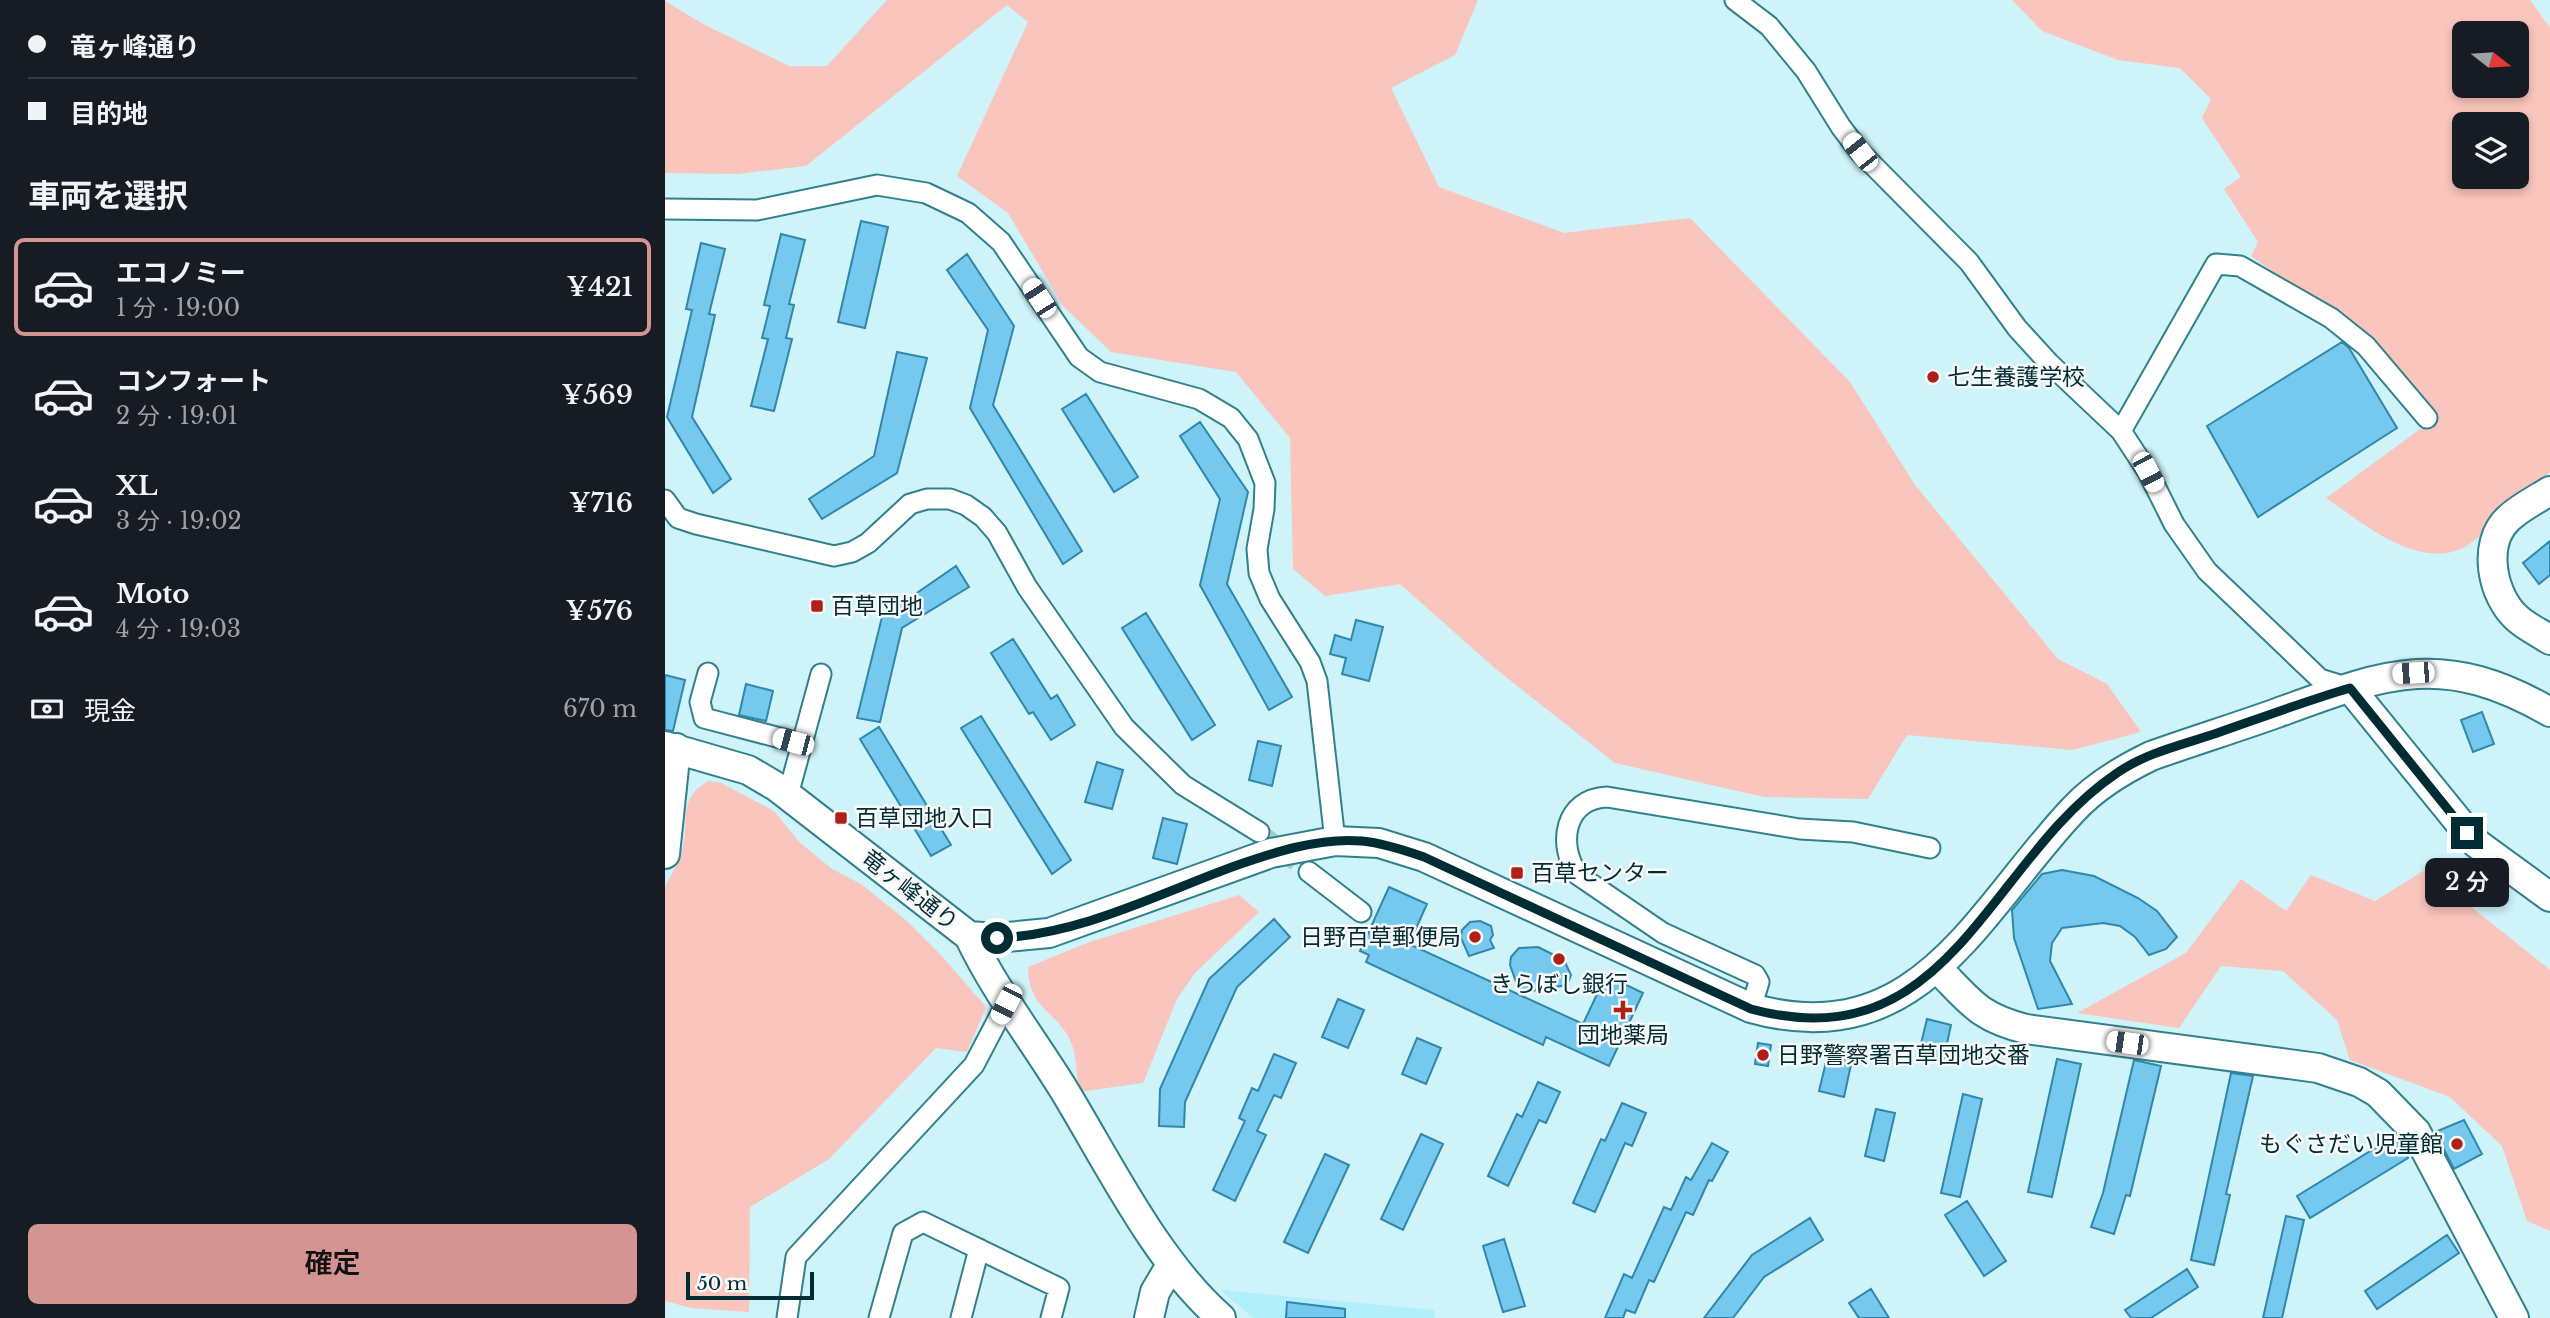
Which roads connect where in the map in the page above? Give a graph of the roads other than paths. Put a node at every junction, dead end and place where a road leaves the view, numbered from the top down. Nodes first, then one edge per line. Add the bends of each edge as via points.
1 (1735, 0) edge
2 (665, 209) edge
3 (2427, 418) dead end
4 (2121, 430) junction
5 (2550, 491) edge
6 (665, 500) edge
7 (2550, 640) edge
8 (708, 673) dead end
9 (821, 674) dead end
10 (2350, 688) junction
11 (2550, 712) edge
12 (803, 744) junction
13 (670, 747) edge
14 (788, 794) junction
15 (1259, 832) tunnel mouth
16 (1335, 841) junction
17 (1930, 848) dead end
18 (665, 854) edge
19 (1309, 872) tunnel mouth
20 (2550, 897) edge
21 (1361, 912) dead end
22 (969, 936) junction
23 (1938, 969) junction
24 (1006, 1004) junction
25 (1751, 1009) junction
26 (979, 1249) junction
27 (1171, 1265) junction
28 (787, 1318) edge
29 (879, 1318) edge
30 (961, 1318) edge
31 (1051, 1318) edge
32 (1149, 1318) edge
33 (1221, 1318) edge
34 (2514, 1318) edge

1 - 4 street via 1769,26 1806,71 1860,152 1962,254 2017,328
2 - 16 street via 757,210 877,185 936,197 968,213 1001,242 1079,358 1100,372 1199,399 1231,418 1248,439 1265,483 1257,549 1259,573 1317,681
3 - 4 street via 2366,346 2331,318 2240,266 2216,264
4 - 10 street via 2207,571 2321,679
5 - 7 street via 2508,519 2494,544 2493,576 2518,619
6 - 15 street via 678,518 696,524 834,556 868,543 910,504 939,499 966,505 997,533 1027,587 1124,727 1183,785
8 - 12 street via 700,702 704,718
9 - 12 street
10 - 11 street, 竜ヶ峰通り via 2395,674 2446,674 2513,691
10 - 20 street via 2476,843
10 - 23 street, 竜ヶ峰通り via 2151,756 2117,772 2074,808
12 - 14 street
13 - 14 street, 竜ヶ峰通り via 748,770
13 - 18 street
14 - 22 street, 竜ヶ峰通り
16 - 22 street, 竜ヶ峰通り via 1271,853 1049,933
16 - 25 street, 竜ヶ峰通り via 1379,844 1424,857
17 - 25 street via 1853,832 1800,829 1607,797 1593,798 1577,810 1565,835 1569,863 1578,875 1663,933 1755,975 1759,982
19 - 21 street
22 - 24 street
23 - 25 street, 竜ヶ峰通り via 1901,993 1842,1016 1793,1017
23 - 34 street via 1983,1015 2000,1022 2318,1068 2378,1093 2416,1132
24 - 27 street
24 - 28 street via 974,1065 796,1257
26 - 29 street via 923,1222 902,1233
26 - 30 street
26 - 31 street via 1059,1287
27 - 32 street via 1155,1292
27 - 33 street

